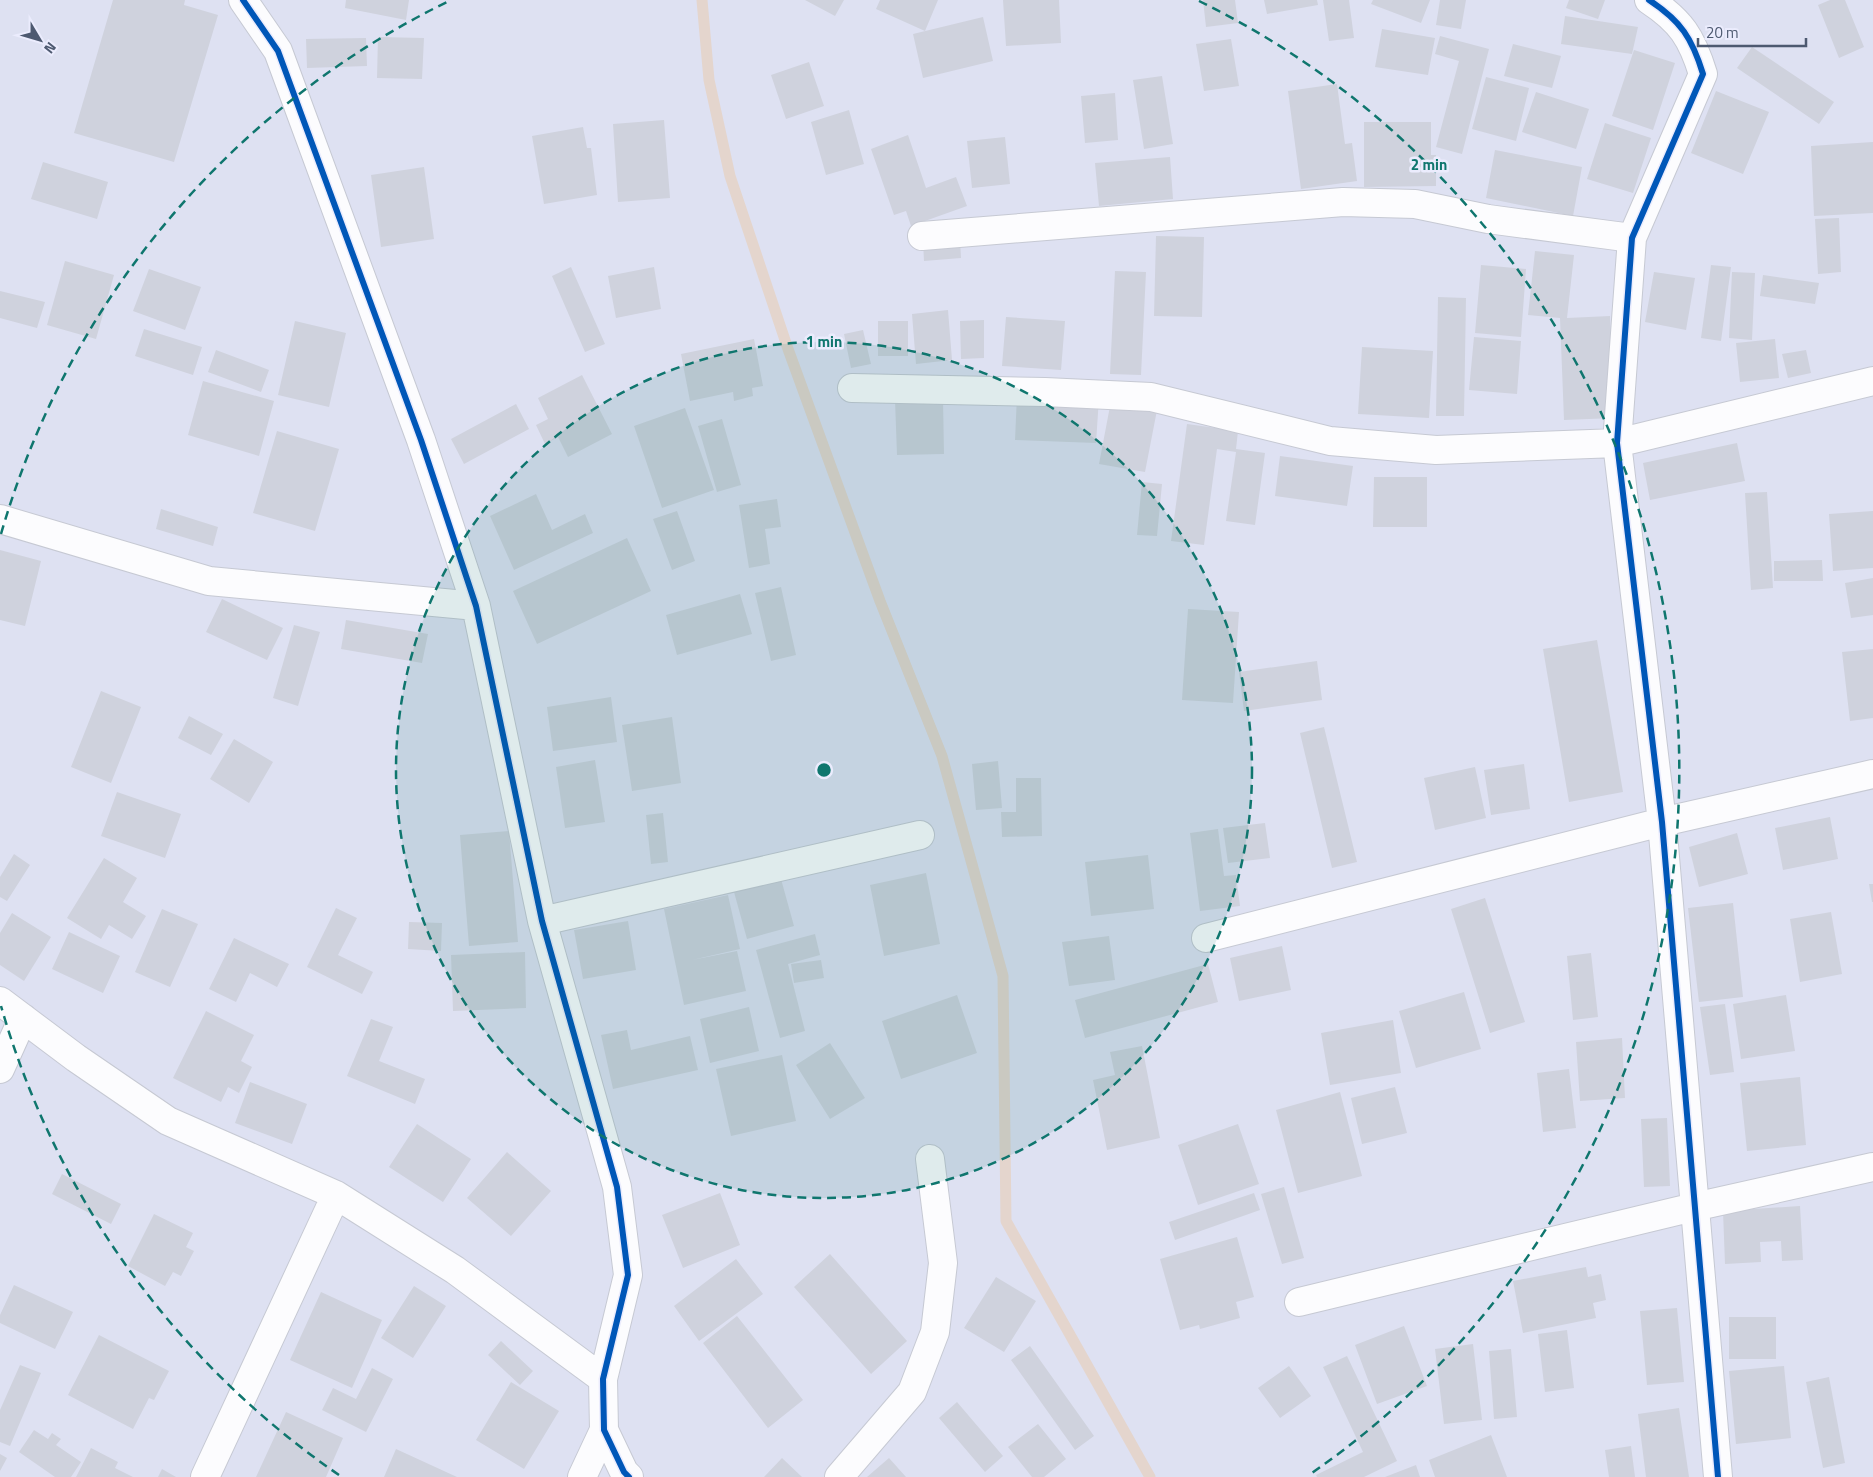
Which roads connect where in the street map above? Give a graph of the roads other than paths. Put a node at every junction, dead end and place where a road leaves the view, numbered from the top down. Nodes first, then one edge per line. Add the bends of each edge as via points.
1 (243, 0) edge
2 (1648, 0) edge
3 (922, 236) dead end
4 (1632, 238) junction
5 (1873, 381) edge
6 (852, 388) dead end
7 (1617, 443) junction
8 (0, 519) edge
9 (476, 606) junction
10 (1873, 774) edge
11 (1662, 822) junction
12 (920, 836) dead end
13 (542, 921) junction
14 (1206, 938) dead end
15 (0, 1001) edge
16 (23, 1018) junction
17 (0, 1069) edge
18 (930, 1159) dead end
19 (1873, 1167) edge
20 (336, 1195) junction
21 (1694, 1207) junction
22 (1299, 1302) dead end
23 (603, 1379) junction
24 (604, 1430) junction
25 (205, 1477) edge
26 (582, 1477) edge
27 (629, 1477) edge
28 (839, 1477) edge
29 (1718, 1477) edge

1 - 9 street via 278,51 421,440
2 - 4 street via 1670,14 1694,46 1702,74
3 - 4 street via 1343,202 1415,204 1488,219
4 - 7 street
5 - 7 street
6 - 7 street via 1151,397 1330,441 1436,450
7 - 11 street
8 - 9 street via 208,580
9 - 13 street
10 - 11 street
11 - 14 street
11 - 21 street
12 - 13 street
13 - 23 street via 617,1187 628,1275
15 - 16 street
16 - 17 street
16 - 20 street via 168,1121
18 - 28 street via 943,1263 935,1332 912,1392
19 - 21 street
20 - 23 street via 455,1270
20 - 25 street
21 - 22 street
21 - 29 street
23 - 24 street
24 - 26 street
24 - 27 street

